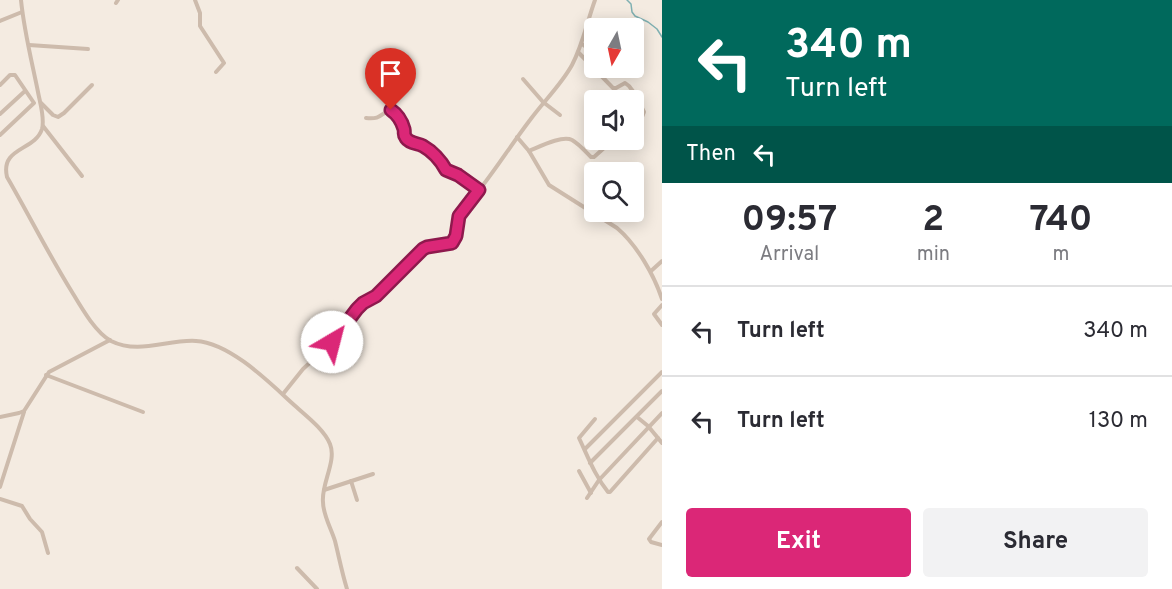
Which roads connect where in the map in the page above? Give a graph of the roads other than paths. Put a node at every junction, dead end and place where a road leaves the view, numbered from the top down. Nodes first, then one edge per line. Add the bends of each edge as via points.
1 (21, 0) edge
2 (195, 0) edge
3 (595, 0) edge
4 (22, 12) junction
5 (590, 18) edge
6 (0, 21) edge
7 (584, 37) edge
8 (582, 44) joint
9 (28, 45) junction
10 (88, 49) dead end
11 (578, 52) junction
12 (216, 72) dead end
13 (523, 79) dead end
14 (0, 85) edge
15 (92, 85) dead end
16 (632, 90) edge
17 (25, 91) junction
18 (39, 100) junction
19 (33, 102) junction
20 (543, 102) junction
21 (0, 103) edge
22 (5, 109) junction
23 (0, 114) edge
24 (560, 115) dead end
25 (366, 118) dead end
26 (43, 125) junction
27 (0, 135) edge
28 (517, 137) junction
29 (602, 150) edge
30 (529, 152) junction
31 (82, 176) dead end
32 (479, 190) junction
33 (662, 261) edge
34 (651, 271) junction
35 (662, 299) edge
36 (662, 305) edge
37 (662, 326) edge
38 (110, 340) junction
39 (662, 372) edge
40 (46, 375) junction
41 (662, 392) edge
42 (283, 394) junction
43 (24, 411) junction
44 (143, 412) dead end
45 (661, 416) edge
46 (0, 417) edge
47 (637, 417) junction
48 (595, 418) dead end
49 (648, 426) junction
50 (658, 438) junction
51 (662, 443) edge
52 (585, 449) junction
53 (590, 463) junction
54 (579, 471) dead end
55 (373, 474) dead end
56 (351, 480) junction
57 (599, 480) junction
58 (0, 488) edge
59 (324, 490) junction
60 (591, 493) junction
61 (587, 498) dead end
62 (0, 499) edge
63 (357, 500) dead end
64 (662, 522) edge
65 (662, 545) edge
66 (48, 553) dead end
67 (297, 568) dead end
68 (316, 589) edge
69 (347, 589) edge

1 - 4 street
2 - 12 street via 201,26 224,63
3 - 5 street
4 - 6 street
4 - 9 street
7 - 8 street
8 - 11 street
9 - 10 street
9 - 18 street
11 - 16 street via 614,88 624,83
11 - 20 street via 566,76
13 - 20 street
14 - 17 street via 14,74
15 - 18 street via 58,117
17 - 19 street
17 - 22 street
18 - 19 street
18 - 26 street
19 - 27 street
20 - 24 street
20 - 28 street
21 - 22 street
22 - 23 street
25 - 32 street via 376,119 392,110 407,140 423,146 446,170
26 - 31 street
26 - 38 street via 35,139 8,158 5,171 56,267 95,326
28 - 30 street
28 - 32 street
29 - 30 street via 591,157 568,139
30 - 34 street via 549,184 622,232
32 - 42 street via 459,216 452,243 423,249 376,296 357,309
33 - 34 street
34 - 35 street
36 - 37 street via 654,314
38 - 40 street
38 - 42 street via 130,347 209,342 250,366
39 - 52 street
40 - 43 street
40 - 44 street
41 - 47 street
42 - 59 street via 329,442 330,467
43 - 46 street
43 - 58 street
45 - 49 street
47 - 49 street
47 - 53 street
48 - 52 street via 579,437
49 - 50 street
49 - 57 street
50 - 51 street
50 - 57 street via 610,492
52 - 53 street
53 - 57 street
54 - 60 street
55 - 56 street
56 - 59 street
56 - 63 street
57 - 60 street
59 - 69 street via 323,504
60 - 61 street
62 - 66 street via 22,506 42,532
64 - 65 street via 649,538
67 - 68 street

